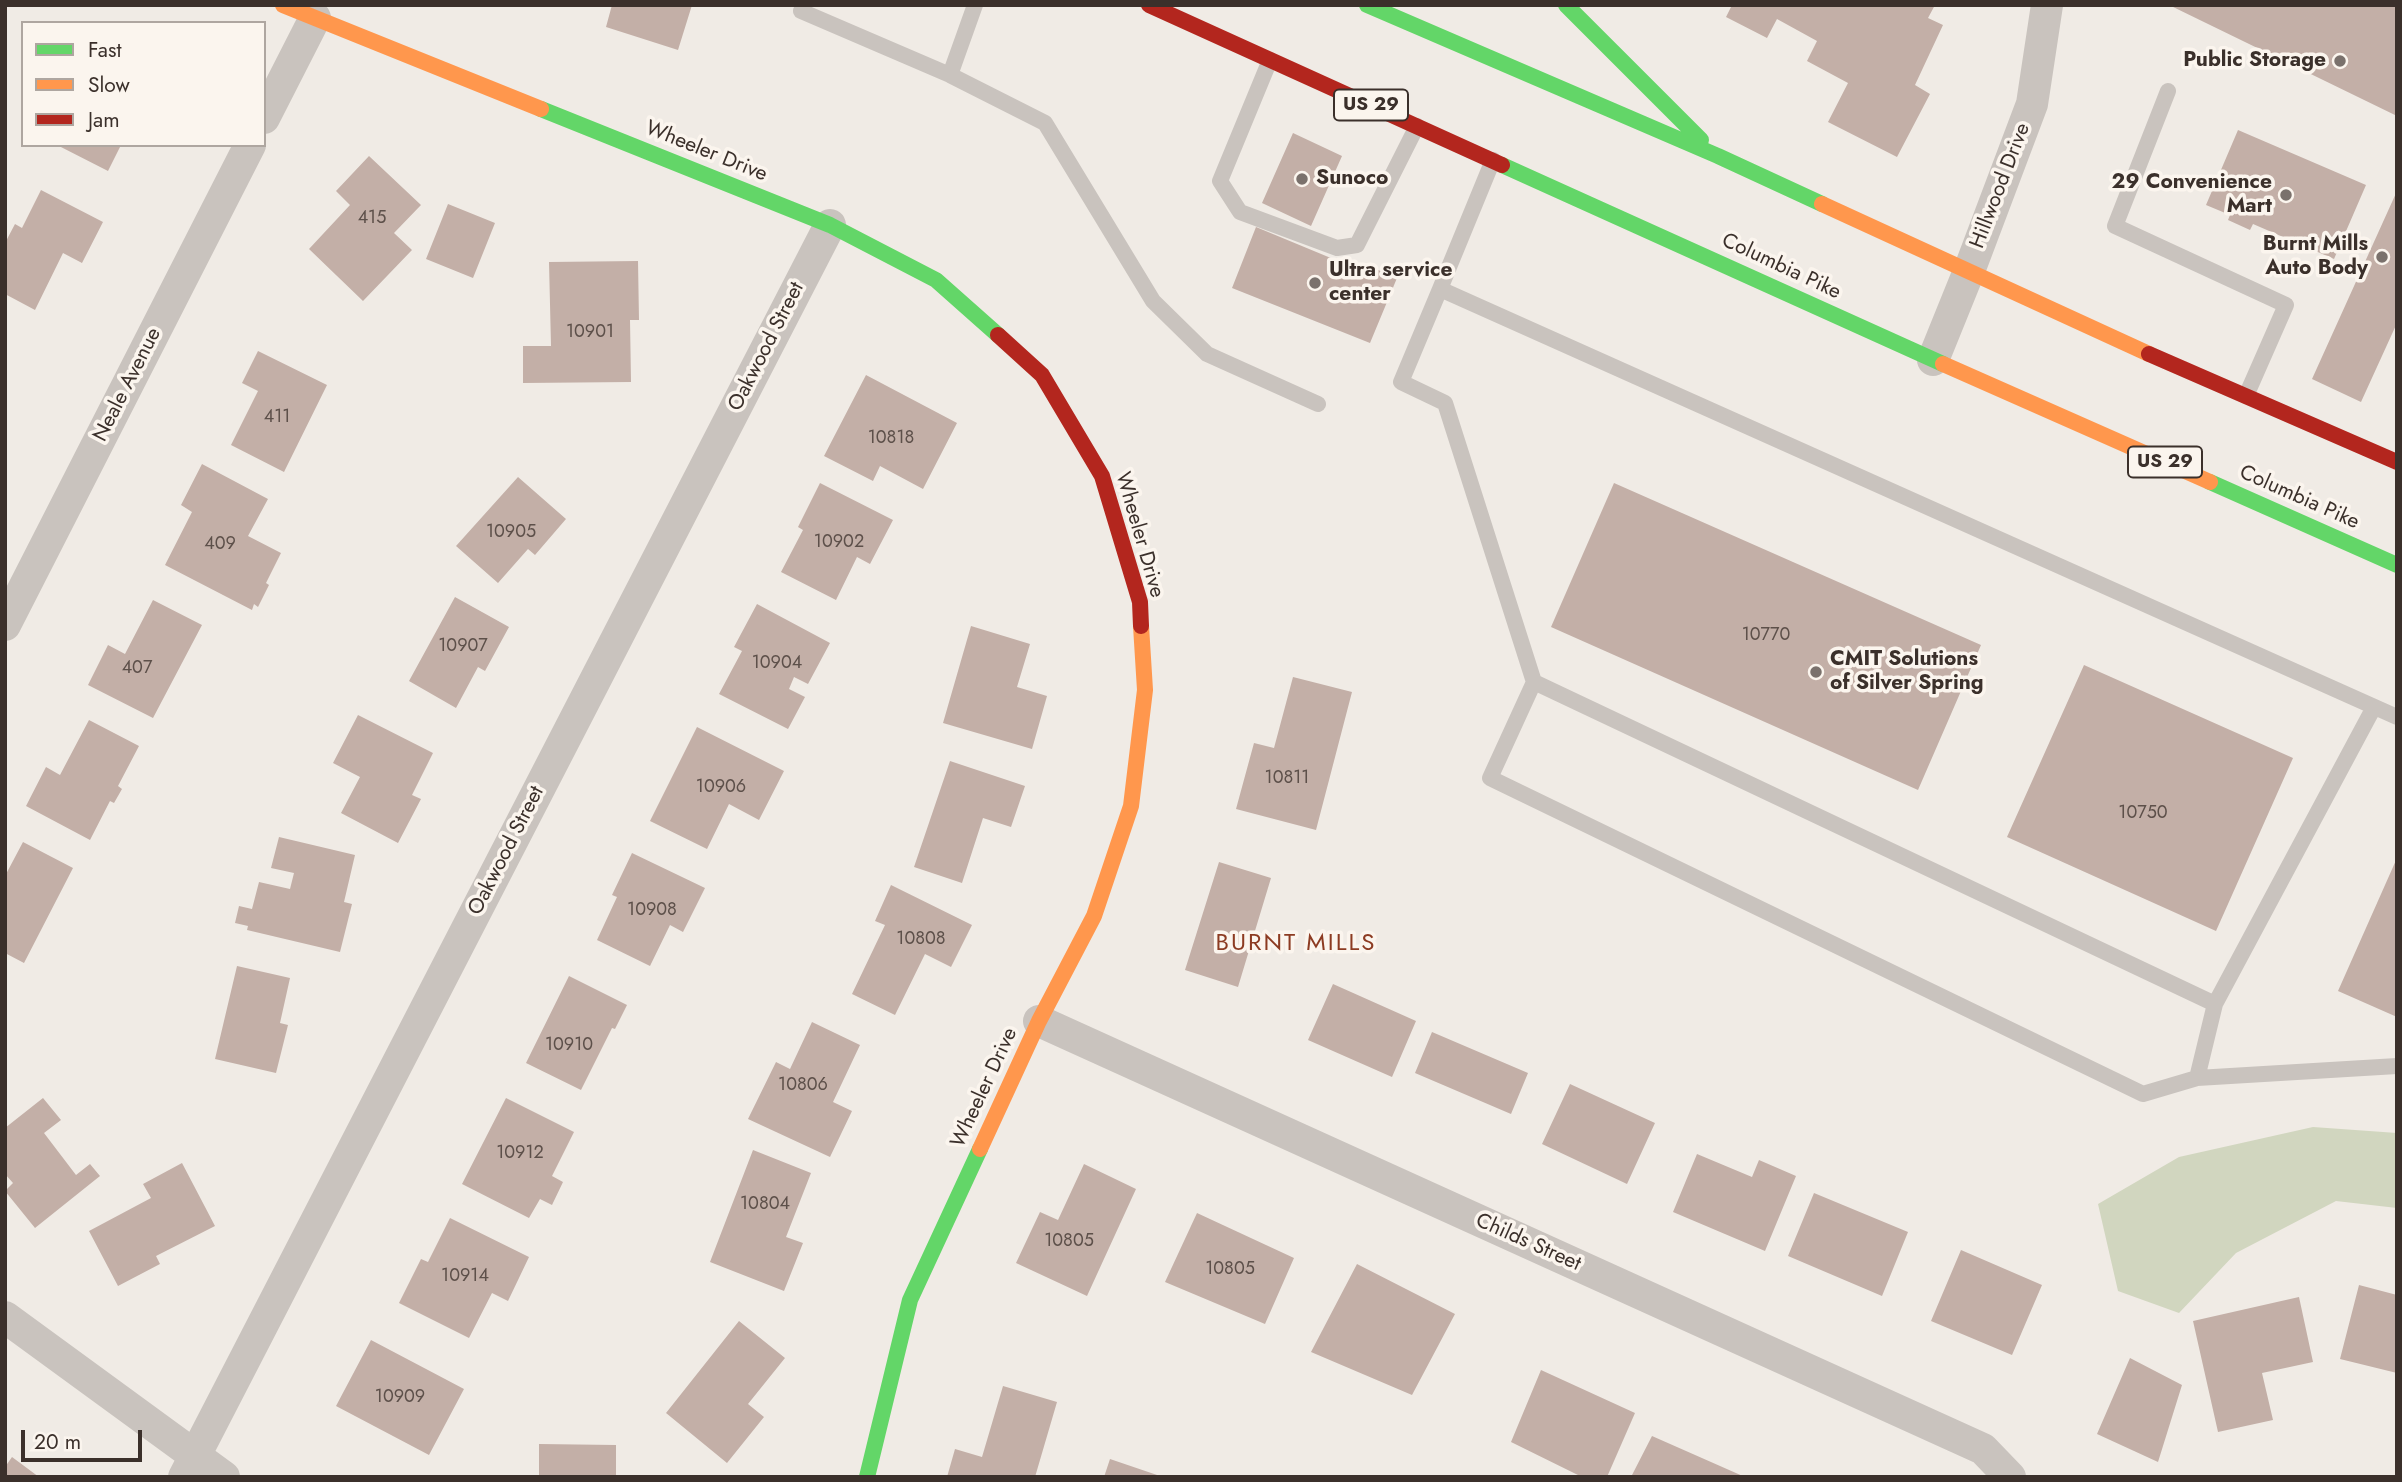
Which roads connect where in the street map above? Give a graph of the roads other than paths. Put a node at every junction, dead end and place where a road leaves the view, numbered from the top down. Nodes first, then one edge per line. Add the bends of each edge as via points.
1 (283, 5) edge
2 (975, 5) edge
3 (1149, 5) edge
4 (1367, 5) edge
5 (1566, 5) edge
6 (2047, 5) edge
7 (801, 11) dead end
8 (315, 18) junction
9 (1270, 60) junction
10 (950, 75) junction
11 (2168, 91) dead end
12 (266, 114) edge
13 (1417, 126) junction
14 (249, 147) edge
15 (1718, 156) junction
16 (1493, 160) junction
17 (831, 225) junction
18 (1969, 271) junction
19 (1440, 289) junction
20 (1933, 360) junction
21 (2246, 396) junction
22 (1318, 404) dead end
23 (2397, 462) edge
24 (2397, 565) edge
25 (5, 625) edge
26 (1534, 682) junction
27 (2374, 707) junction
28 (2397, 717) edge
29 (2215, 1004) junction
30 (1038, 1021) junction
31 (2397, 1066) edge
32 (2197, 1078) junction
33 (5, 1317) edge
34 (189, 1466) edge
35 (224, 1477) edge
36 (867, 1477) edge
37 (2010, 1477) edge

1 - 8 main road, Wheeler Drive
2 - 10 lane
3 - 9 main road, Columbia Pike / US 29
4 - 15 main road
5 - 15 main road
6 - 18 street, Hillwood Drive via 2032,104
7 - 10 lane
8 - 12 street
8 - 17 main road, Wheeler Drive
9 - 13 main road, Columbia Pike / US 29
9 - 13 lane via 1220,181 1240,212 1337,248 1357,245
10 - 22 lane via 1045,122 1153,301 1207,354
11 - 21 lane via 2115,226 2286,306
13 - 16 main road, Columbia Pike / US 29
14 - 25 street, Neale Avenue
15 - 18 main road
16 - 19 lane
16 - 20 main road, Columbia Pike / US 29
17 - 30 main road, Wheeler Drive via 936,280 1042,375 1102,476 1140,602 1145,690 1131,806 1094,916
17 - 34 street, Oakwood Street
18 - 20 street, Hillwood Drive
18 - 21 main road
19 - 26 lane via 1401,382 1445,403
19 - 27 lane
20 - 24 main road, Columbia Pike / US 29
21 - 23 main road
26 - 29 lane
26 - 32 lane via 1490,778 2143,1094
27 - 28 lane
27 - 29 lane
29 - 32 lane
30 - 36 main road, Wheeler Drive via 910,1300
30 - 37 street, Childs Street via 1983,1449
31 - 32 lane
33 - 34 street
34 - 35 street

